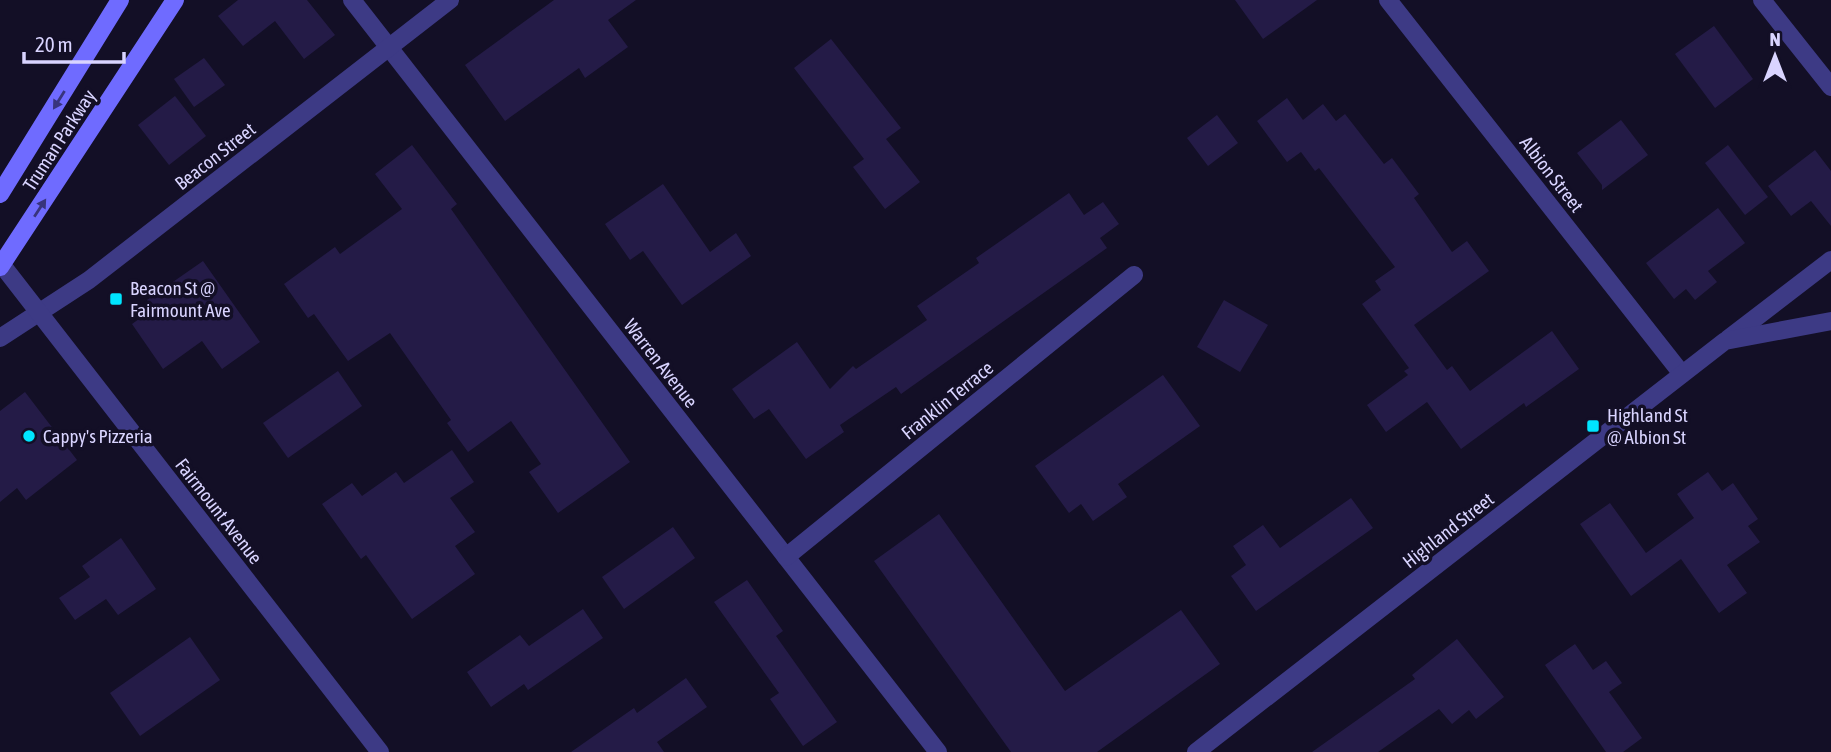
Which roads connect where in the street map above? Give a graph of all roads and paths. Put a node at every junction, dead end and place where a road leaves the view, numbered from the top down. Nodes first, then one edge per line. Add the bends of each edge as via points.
1 (120, 0) edge
2 (175, 0) edge
3 (352, 0) edge
4 (450, 0) edge
5 (1388, 0) edge
6 (1762, 0) edge
7 (389, 47) junction
8 (1831, 87) edge
9 (0, 194) edge
10 (1831, 260) edge
11 (1, 265) edge
12 (1134, 275) dead end
13 (40, 314) junction
14 (1831, 321) edge
15 (0, 338) edge
16 (1725, 341) junction
17 (1682, 374) junction
18 (786, 557) junction
19 (380, 752) edge
20 (938, 752) edge
21 (1196, 752) edge

1 -> 9 main road, Truman Parkway
11 -> 2 main road, Truman Parkway
3 - 7 street, Warren Avenue
4 - 7 street, Beacon Street
5 - 17 street, Albion Street
6 - 8 street
7 - 13 street, Beacon Street
7 - 18 street, Warren Avenue
10 - 16 street, Highland Street
11 - 13 street, Fairmount Avenue
12 - 18 street, Franklin Terrace
13 - 15 street, Beacon Street
13 - 19 street, Fairmount Avenue
14 - 16 street, Highland Street
16 - 17 street, Highland Street
17 - 21 street, Highland Street
18 - 20 street, Warren Avenue

